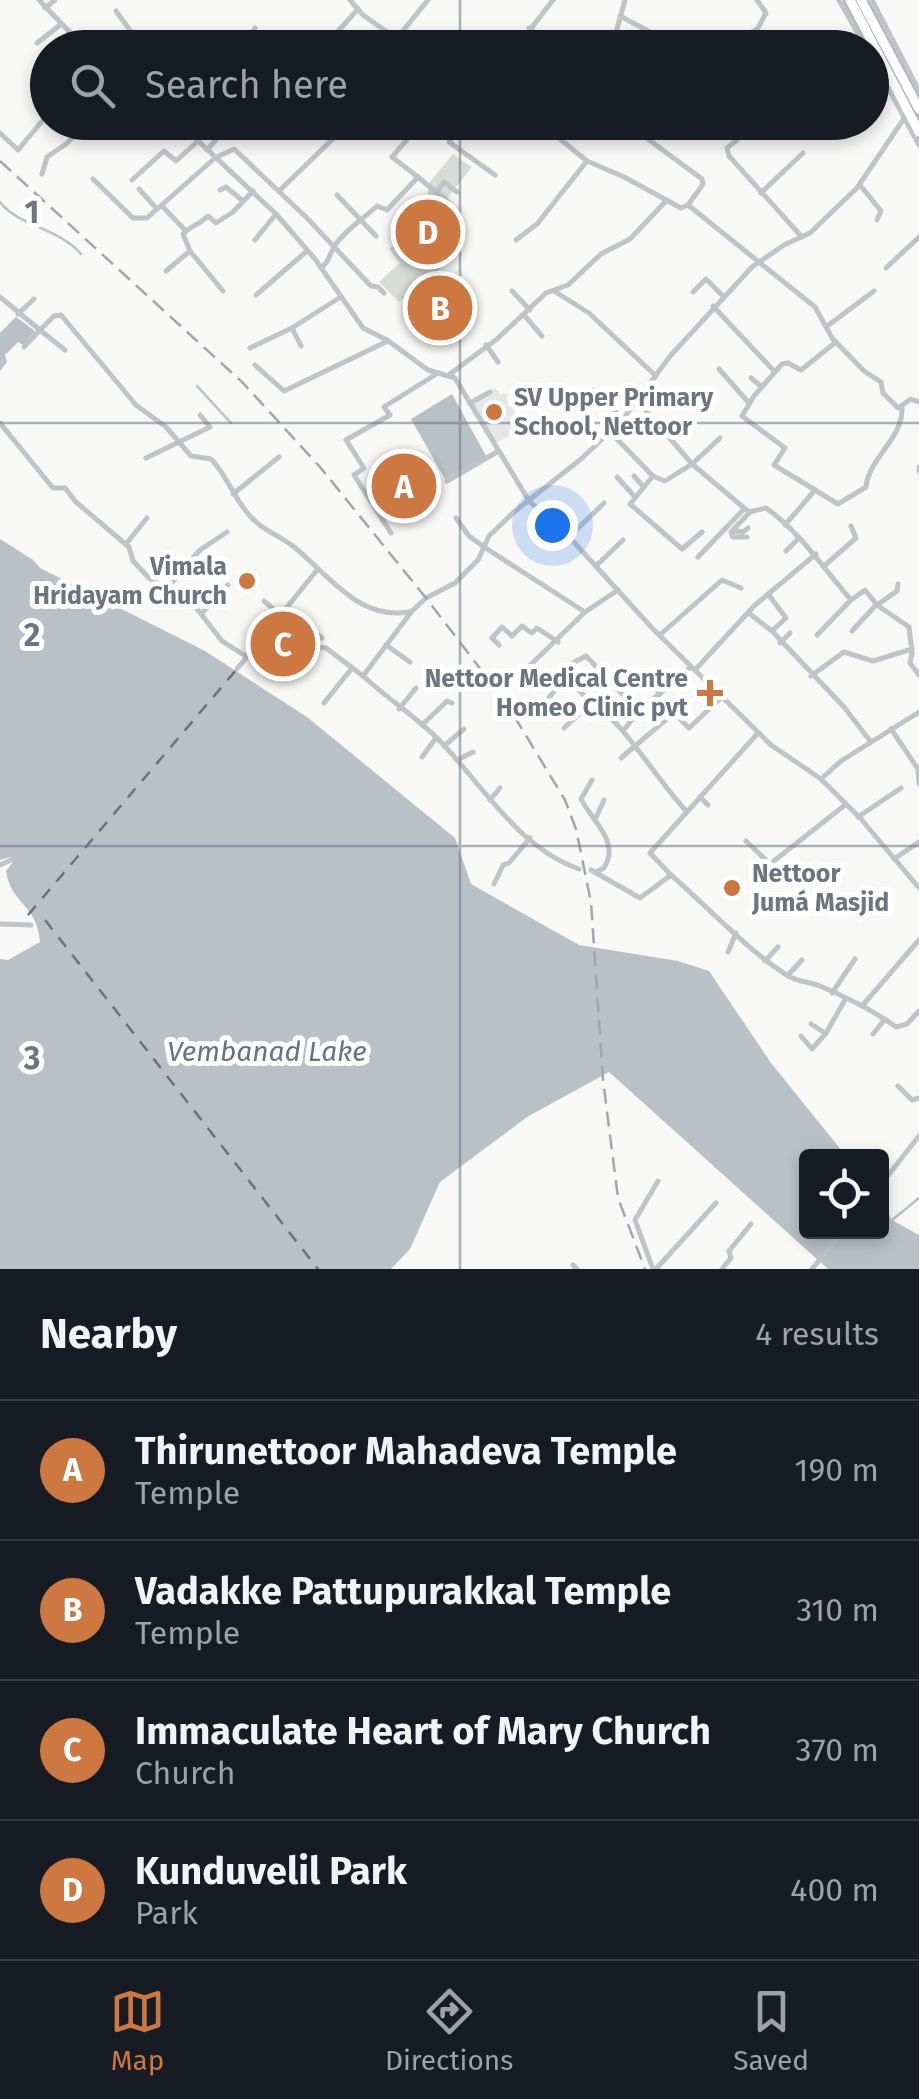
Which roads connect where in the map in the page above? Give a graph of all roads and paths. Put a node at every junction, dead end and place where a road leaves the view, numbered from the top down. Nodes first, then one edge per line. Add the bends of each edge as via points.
1 (38, 0) edge
2 (54, 0) edge
3 (350, 0) edge
4 (428, 0) edge
5 (554, 0) edge
6 (625, 0) edge
7 (757, 0) edge
8 (839, 0) edge
9 (850, 0) edge
10 (861, 0) edge
11 (872, 0) edge
12 (45, 8) junction
13 (358, 10) junction
14 (116, 11) dead end
15 (620, 16) junction
16 (60, 25) junction
17 (529, 28) joint
18 (54, 30) edge
19 (65, 30) edge
20 (130, 30) edge
21 (340, 30) edge
22 (386, 30) edge
23 (404, 30) edge
24 (532, 30) edge
25 (615, 30) edge
26 (646, 30) edge
27 (755, 30) edge
28 (856, 30) edge
29 (866, 30) edge
30 (877, 30) edge
31 (887, 30) edge
32 (889, 33) edge
33 (889, 53) edge
34 (889, 75) edge
35 (889, 88) edge
36 (919, 91) edge
37 (919, 109) edge
38 (906, 117) junction
39 (919, 132) edge
40 (0, 134) edge
41 (30, 136) edge
42 (66, 140) edge
43 (216, 140) edge
44 (332, 140) edge
45 (407, 140) edge
46 (451, 140) edge
47 (564, 140) edge
48 (649, 140) edge
49 (737, 140) dead end
50 (198, 141) joint
51 (919, 145) edge
52 (207, 150) junction
53 (802, 153) dead end
54 (215, 158) junction
55 (587, 161) junction
56 (42, 174) dead end
57 (495, 175) dead end
58 (236, 176) junction
59 (418, 177) junction
60 (93, 178) dead end
61 (132, 180) dead end
62 (860, 185) junction
63 (139, 189) dead end
64 (252, 191) junction
65 (280, 191) junction
66 (456, 192) dead end
67 (436, 193) junction
68 (761, 193) junction
69 (337, 194) dead end
70 (667, 200) junction
71 (243, 201) junction
72 (449, 203) dead end
73 (688, 205) junction
74 (160, 208) junction
75 (276, 214) junction
76 (361, 220) junction
77 (877, 220) dead end
78 (186, 231) junction
79 (376, 236) dead end
80 (802, 236) junction
81 (919, 238) edge
82 (255, 240) dead end
83 (516, 240) dead end
84 (334, 246) junction
85 (307, 250) junction
86 (190, 251) junction
87 (759, 262) junction
88 (321, 268) junction
89 (886, 268) dead end
90 (166, 271) dead end
91 (698, 271) dead end
92 (704, 280) junction
93 (223, 291) dead end
94 (512, 291) dead end
95 (554, 291) junction
96 (874, 291) dead end
97 (692, 292) dead end
98 (384, 293) dead end
99 (256, 295) dead end
100 (723, 296) junction
101 (340, 298) junction
102 (0, 299) edge
103 (34, 299) dead end
104 (713, 306) junction
105 (527, 312) junction
106 (18, 314) junction
107 (826, 327) junction
108 (292, 328) junction
109 (40, 330) junction
110 (542, 336) dead end
111 (388, 341) junction
112 (836, 342) junction
113 (486, 345) junction
114 (301, 346) dead end
115 (24, 347) dead end
116 (250, 348) dead end
117 (65, 350) dead end
118 (498, 362) dead end
119 (255, 365) dead end
120 (719, 369) dead end
121 (774, 372) junction
122 (438, 373) junction
123 (450, 374) junction
124 (656, 376) junction
125 (751, 378) dead end
126 (762, 387) junction
127 (593, 390) dead end
128 (490, 392) dead end
129 (637, 400) junction
130 (919, 402) edge
131 (749, 403) junction
132 (470, 404) junction
133 (902, 408) junction
134 (200, 415) dead end
135 (624, 419) junction
136 (0, 423) edge
137 (610, 432) junction
138 (720, 438) dead end
139 (180, 441) junction
140 (497, 452) junction
141 (279, 457) dead end
142 (146, 458) dead end
143 (692, 464) junction
144 (634, 476) dead end
145 (653, 476) junction
146 (617, 477) dead end
147 (448, 481) dead end
148 (643, 486) junction
149 (815, 490) junction
150 (234, 494) junction
151 (635, 498) junction
152 (529, 500) junction
153 (604, 503) dead end
154 (747, 510) junction
155 (147, 518) dead end
156 (456, 518) dead end
157 (785, 524) junction
158 (850, 526) dead end
159 (748, 528) dead end
160 (732, 531) junction
161 (227, 532) dead end
162 (702, 532) dead end
163 (392, 533) dead end
164 (569, 537) junction
165 (747, 537) dead end
166 (798, 538) junction
167 (622, 540) dead end
168 (126, 544) junction
169 (484, 547) junction
170 (786, 551) dead end
171 (816, 554) junction
172 (698, 557) dead end
173 (596, 566) junction
174 (824, 566) junction
175 (317, 570) junction
176 (898, 584) dead end
177 (228, 585) dead end
178 (167, 588) junction
179 (741, 588) dead end
180 (618, 590) junction
181 (768, 594) junction
182 (264, 600) dead end
183 (851, 600) junction
184 (877, 605) junction
185 (283, 611) junction
186 (412, 611) junction
187 (585, 612) junction
188 (202, 613) junction
189 (750, 614) junction
190 (852, 630) dead end
191 (772, 632) junction
192 (790, 632) dead end
193 (919, 633) edge
194 (661, 634) junction
195 (817, 635) dead end
196 (322, 638) dead end
197 (911, 638) junction
198 (558, 642) junction
199 (780, 643) junction
200 (386, 645) junction
201 (498, 645) dead end
202 (912, 649) junction
203 (247, 656) junction
204 (410, 662) dead end
205 (352, 668) junction
206 (237, 669) dead end
207 (693, 669) junction
208 (520, 675) dead end
209 (362, 676) junction
210 (811, 676) junction
211 (919, 676) edge
212 (566, 677) junction
213 (606, 677) junction
214 (416, 688) dead end
215 (620, 690) junction
216 (660, 694) junction
217 (721, 698) junction
218 (591, 701) junction
219 (324, 703) dead end
220 (452, 703) dead end
221 (399, 709) junction
222 (538, 711) dead end
223 (639, 711) junction
224 (919, 712) edge
225 (422, 725) junction
226 (564, 728) dead end
227 (464, 730) dead end
228 (891, 730) junction
229 (623, 731) junction
230 (758, 733) junction
231 (436, 738) junction
232 (871, 742) junction
233 (635, 745) junction
234 (444, 746) junction
235 (473, 752) dead end
236 (422, 757) dead end
237 (621, 758) dead end
238 (457, 760) junction
239 (821, 779) junction
240 (592, 780) dead end
241 (918, 784) edge
242 (500, 788) dead end
243 (901, 788) dead end
244 (700, 798) junction
245 (490, 800) junction
246 (604, 800) dead end
247 (708, 805) dead end
248 (845, 805) junction
249 (687, 812) junction
250 (858, 817) junction
251 (595, 820) junction
252 (530, 838) junction
253 (746, 841) dead end
254 (919, 842) edge
255 (894, 859) junction
256 (11, 860) dead end
257 (0, 866) edge
258 (578, 869) dead end
259 (671, 875) junction
260 (494, 884) dead end
261 (919, 888) edge
262 (0, 924) edge
263 (31, 925) dead end
264 (736, 933) junction
265 (919, 940) edge
266 (778, 947) dead end
267 (728, 952) dead end
268 (802, 960) dead end
269 (765, 961) junction
270 (851, 962) dead end
271 (788, 975) junction
272 (832, 993) junction
273 (845, 1000) junction
274 (862, 1006) junction
275 (919, 1011) edge
276 (885, 1019) junction
277 (810, 1024) dead end
278 (826, 1034) junction
279 (874, 1034) dead end
280 (801, 1036) dead end
281 (898, 1086) dead end
282 (919, 1098) edge
283 (919, 1136) edge
284 (889, 1173) edge
285 (658, 1181) dead end
286 (716, 1203) dead end
287 (751, 1224) dead end
288 (836, 1239) edge
289 (727, 1267) edge
290 (811, 1268) edge
291 (654, 1269) edge

1 - 12 street
2 - 12 street
3 - 13 street
4 - 23 street
5 - 17 street
6 - 15 street
7 - 27 street via 766,13
8 - 28 street
9 - 29 highway
10 - 30 highway
11 - 31 street
12 - 16 street
13 - 21 street
13 - 22 street
14 - 20 street
15 - 25 street
15 - 26 street
16 - 18 street
16 - 19 street
17 - 24 street
32 - 36 street
33 - 37 highway
34 - 39 highway
35 - 38 street
38 - 51 street
38 - 62 street
40 - 41 street via 18,150
42 - 56 street via 46,157
43 - 52 street
44 - 65 street
45 - 59 street via 392,157
46 - 57 street
47 - 55 street
48 - 73 street via 702,179
49 - 68 street via 728,148 730,156
50 - 52 street
50 - 61 street via 176,161 164,151
52 - 54 street
53 - 68 street
54 - 58 street
54 - 65 street via 234,149
54 - 74 street
55 - 70 street
55 - 83 street
58 - 64 street
58 - 71 street via 223,189
59 - 67 street
59 - 76 street via 387,210 379,206
60 - 74 street via 133,218
62 - 77 street via 881,211
62 - 80 street
63 - 74 street
64 - 71 street
64 - 75 street
65 - 84 street
66 - 67 street via 444,182
67 - 72 street
68 - 80 street
69 - 76 street
70 - 73 street
70 - 95 street via 630,239
71 - 78 street via 216,223 208,216
73 - 87 street
74 - 78 street
75 - 82 street
75 - 85 street
76 - 79 street
76 - 84 street
78 - 86 street
80 - 87 street
81 - 89 street
84 - 88 street
84 - 98 street
85 - 88 street
85 - 99 street
86 - 90 street
86 - 93 street
87 - 100 street
87 - 107 street via 815,307
88 - 101 street
91 - 92 street
92 - 97 street
92 - 100 street
94 - 105 street
95 - 105 street
95 - 124 street via 589,313
96 - 107 street
100 - 104 street
101 - 108 street
101 - 111 street via 363,328
102 - 106 street
103 - 106 street
104 - 121 street
104 - 124 street
105 - 110 street
105 - 113 street
106 - 109 street
107 - 112 street
108 - 114 street
108 - 116 street
109 - 115 street
109 - 117 street
109 - 139 street via 61,315 136,405
111 - 119 street via 284,392
111 - 122 street
112 - 121 street via 801,370 788,363
112 - 133 street
113 - 118 street
113 - 123 street
120 - 131 street
121 - 126 street
122 - 123 street
122 - 163 street via 384,406 390,416 346,440 364,468 354,474
123 - 132 street
124 - 129 street
125 - 126 street
126 - 131 street
127 - 135 street
128 - 132 street
129 - 135 street
129 - 143 street
130 - 133 street
131 - 149 street via 742,416 785,448 774,464
132 - 140 street
133 - 149 street via 866,487 838,504
134 - 139 street via 210,427
135 - 137 street
136 - 168 street via 53,488 65,488
137 - 145 street
137 - 152 street
138 - 143 street
139 - 142 street
139 - 150 street via 191,456 211,459
140 - 147 street
140 - 152 street
141 - 150 street
143 - 145 street via 664,480
143 - 154 street
144 - 148 street
145 - 148 street
146 - 151 street
148 - 151 street
149 - 157 street
150 - 175 street via 258,524
151 - 162 street via 630,504 682,549
152 - 164 street
152 - 169 street
153 - 164 street
154 - 157 street via 766,508
154 - 160 street
154 - 172 street
155 - 168 street
156 - 169 street
157 - 166 street
158 - 174 street via 856,538
159 - 160 street
160 - 165 street
161 - 178 street via 192,557
164 - 173 street
166 - 170 street
166 - 171 street
167 - 173 street
168 - 178 street via 143,572
169 - 186 street via 455,583
169 - 187 street
171 - 174 street
171 - 181 street
173 - 180 street
174 - 183 street
175 - 185 street
175 - 186 street via 373,610
176 - 184 street
177 - 188 street
178 - 188 street
179 - 194 street via 722,580
180 - 187 street
180 - 194 street
181 - 189 street
181 - 191 street via 786,618
182 - 185 street
183 - 184 street via 865,590
183 - 195 street
184 - 190 street
184 - 197 street via 909,627
185 - 196 street
185 - 203 street
185 - 205 street
186 - 200 street
187 - 198 street
188 - 203 street via 222,641
189 - 191 street
189 - 207 street
191 - 199 street
192 - 199 street
193 - 197 street
194 - 207 street
197 - 202 street
198 - 201 street via 537,628 522,626 512,636 502,627 492,638
198 - 208 street
199 - 210 street
200 - 204 street
200 - 209 street
202 - 210 street via 872,661 844,652
202 - 211 street via 910,663
203 - 206 street
205 - 209 street
205 - 219 street
207 - 216 street
207 - 217 street
209 - 221 street
210 - 232 street
212 - 213 street via 560,670 586,656
212 - 218 street
212 - 222 street
213 - 215 street
213 - 218 street
214 - 221 street
215 - 216 street via 643,673
215 - 223 street
216 - 223 street
217 - 230 street
217 - 233 street via 689,728 676,714
218 - 226 street
218 - 229 street
220 - 225 street
221 - 225 street
223 - 229 street
224 - 228 street
225 - 231 street
227 - 234 street
228 - 232 street
228 - 241 street via 918,769
229 - 233 street
230 - 239 street
230 - 244 street
231 - 234 street
231 - 236 street
232 - 239 street
233 - 237 street
233 - 249 street
234 - 238 street
235 - 238 street
238 - 245 street
239 - 248 street
240 - 251 street via 581,800
242 - 245 street
243 - 250 street
244 - 247 street
244 - 249 street
245 - 252 street
246 - 251 street
248 - 250 street
248 - 253 street via 770,864
249 - 259 street via 650,852
250 - 255 street
251 - 259 street via 610,852 604,868 594,871 640,898
252 - 258 street
252 - 260 street
254 - 255 street
255 - 261 street
256 - 257 street
259 - 264 street
262 - 263 street
264 - 267 street
264 - 269 street
265 - 274 street
266 - 269 street
268 - 271 street
269 - 271 street
270 - 272 street
271 - 272 street
272 - 273 street
273 - 274 street
273 - 278 street
274 - 276 street
275 - 276 street via 902,1028
276 - 279 street
277 - 278 street
278 - 280 street via 812,1049
281 - 282 street via 912,1100
283 - 284 street
285 - 291 street via 635,1220
286 - 291 street
287 - 289 street via 729,1251
288 - 290 street

